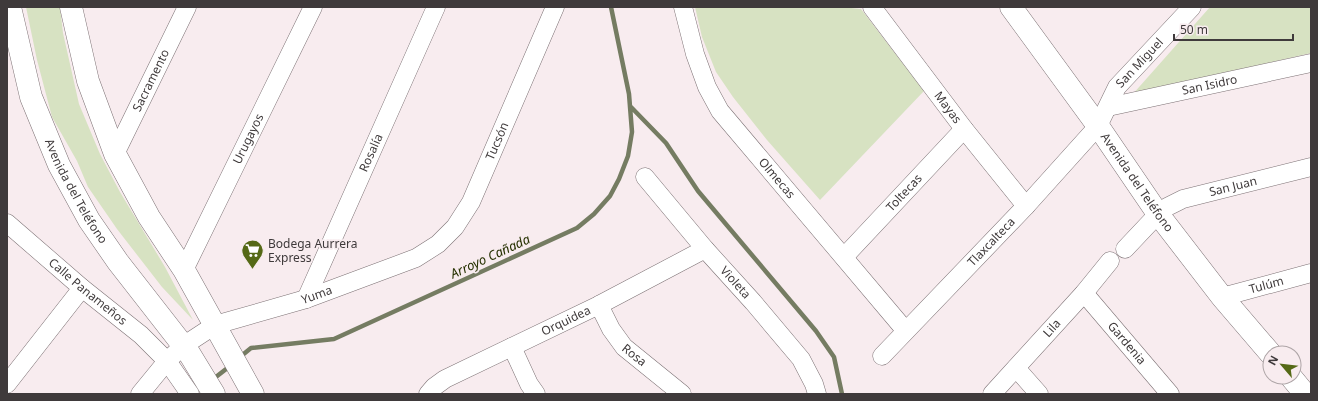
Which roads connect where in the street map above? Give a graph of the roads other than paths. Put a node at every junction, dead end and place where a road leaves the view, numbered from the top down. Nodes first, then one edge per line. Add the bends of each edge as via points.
1 (10, 7) edge
2 (71, 7) edge
3 (187, 7) edge
4 (313, 7) edge
5 (436, 7) edge
6 (555, 7) edge
7 (683, 7) edge
8 (872, 7) edge
9 (1011, 7) edge
10 (1192, 7) edge
11 (1311, 64) edge
12 (1103, 116) junction
13 (964, 129) junction
14 (115, 154) junction
15 (1311, 167) edge
16 (645, 177) dead end
17 (1026, 206) junction
18 (1158, 214) junction
19 (7, 223) edge
20 (705, 249) junction
21 (1125, 249) dead end
22 (844, 257) junction
23 (416, 258) joint
24 (1110, 261) dead end
25 (184, 270) junction
26 (1311, 273) edge
27 (82, 288) junction
28 (1084, 293) junction
29 (1222, 297) junction
30 (306, 299) junction
31 (598, 305) junction
32 (217, 330) junction
33 (906, 330) junction
34 (1263, 345) edge
35 (512, 347) junction
36 (186, 349) junction
37 (882, 356) dead end
38 (167, 361) junction
39 (1016, 368) junction
40 (7, 384) edge
41 (1298, 385) edge
42 (249, 387) edge
43 (188, 391) edge
44 (140, 394) edge
45 (214, 394) edge
46 (428, 394) edge
47 (536, 394) edge
48 (682, 394) edge
49 (817, 394) edge
50 (992, 394) edge
51 (1039, 394) edge
52 (1170, 394) edge
53 (1305, 394) edge

1 - 36 main road, Avenida del Teléfono via 31,97 59,164 93,226
2 - 14 main road via 88,81
3 - 14 street, Sacramento
4 - 25 street, Urugayos
5 - 30 street, Rosalía
6 - 23 street, Tucsón via 471,202 455,227 438,244
7 - 22 street, Olmecas via 695,54 707,87 720,111
8 - 13 street, Mayas
9 - 12 main road, Avenida del Teléfono
10 - 12 street, San Miguel via 1118,87
11 - 12 street, San Isidro
12 - 17 street, Tlaxcalteca
12 - 18 main road, Avenida del Teléfono
13 - 17 street, Mayas
13 - 22 street, Toltecas
14 - 25 main road via 149,217
15 - 18 street, San Juan via 1184,199 1167,206
16 - 20 street, Violeta
17 - 33 street, Tlaxcalteca
18 - 21 street
18 - 29 main road, Avenida del Teléfono
19 - 27 street, Calle Panameños
20 - 31 street, Orquidea
20 - 49 street, Violeta via 801,359
22 - 33 street, Olmecas
23 - 30 street, Yuma
24 - 28 street, Lila
25 - 32 main road
26 - 29 street, Tulúm
27 - 38 street, Calle Panameños via 141,335
27 - 40 street
28 - 39 street, Lila
28 - 52 street, Gardenia
29 - 34 main road, Avenida del Teléfono
30 - 32 street, Yuma
31 - 35 street, Orquidea
31 - 48 street, Rosa via 624,347
32 - 36 street, Yuma
32 - 42 main road
33 - 37 street, Tlaxcalteca
35 - 46 street, Orquidea via 445,379
35 - 47 street
36 - 38 street, Yuma
36 - 45 main road, Avenida del Teléfono
38 - 43 street, Calle Panameños
38 - 44 street, Yuma
39 - 50 street, Lila
39 - 51 street
41 - 53 main road

